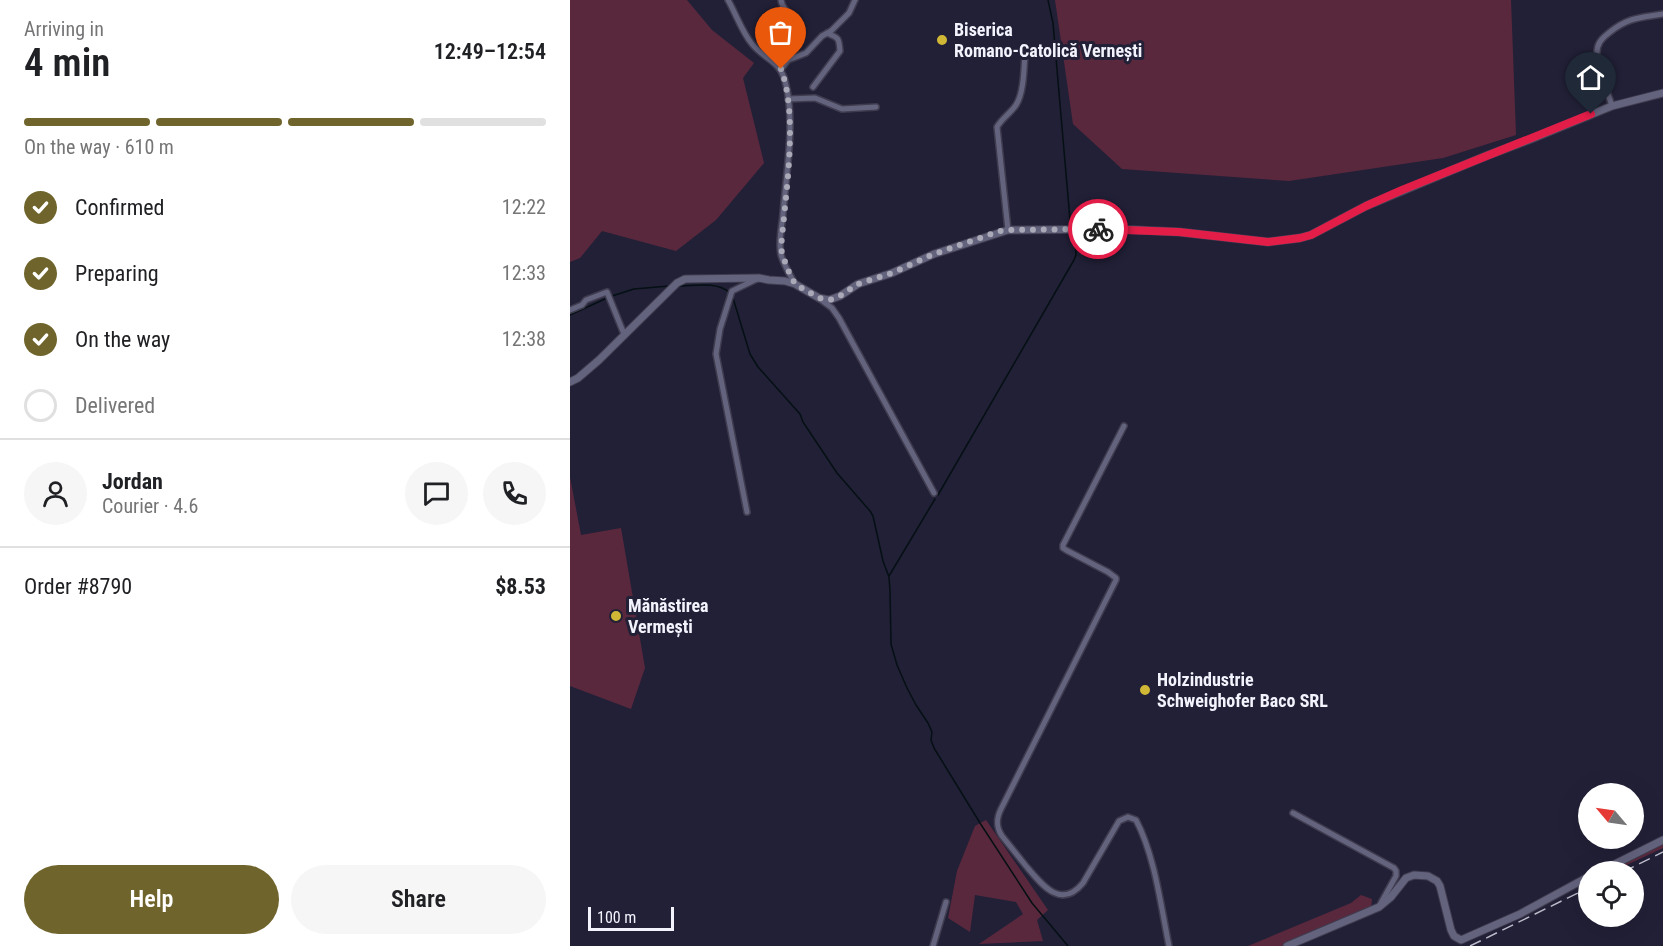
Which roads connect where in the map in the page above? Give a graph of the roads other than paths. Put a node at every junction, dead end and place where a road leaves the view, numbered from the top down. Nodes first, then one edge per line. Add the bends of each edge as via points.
1 (728, 0) edge
2 (780, 0) edge
3 (855, 0) edge
4 (1663, 14) edge
5 (827, 33) junction
6 (1025, 53) dead end
7 (788, 60) junction
8 (781, 69) junction
9 (813, 87) dead end
10 (1663, 93) edge
11 (788, 99) junction
12 (1612, 106) junction
13 (876, 107) dead end
14 (1008, 230) junction
15 (759, 278) junction
16 (795, 284) junction
17 (819, 298) junction
18 (570, 310) edge
19 (624, 334) junction
20 (570, 381) edge
21 (1124, 426) dead end
22 (934, 493) dead end
23 (747, 512) dead end
24 (1293, 813) dead end
25 (1663, 840) edge
26 (1621, 861) edge
27 (1578, 882) edge
28 (946, 902) dead end
29 (1379, 907) junction
30 (933, 946) edge
31 (1169, 946) edge
32 (1287, 946) edge

1 - 8 street via 751,44
2 - 7 street via 790,14
3 - 5 street via 849,13
4 - 12 street via 1621,23 1598,45 1597,56
5 - 7 street via 806,53
5 - 9 street via 839,40 840,51
6 - 14 street via 1018,104 997,127
7 - 8 street
8 - 11 street
10 - 12 street
11 - 13 street via 815,98 842,109
11 - 16 street via 788,167 781,249
12 - 14 street via 1402,190 1300,238 1268,242 1116,229
14 - 17 street via 934,254 858,284 830,300
15 - 16 street
15 - 19 street via 685,279
15 - 23 street via 732,291 716,354
16 - 17 street
17 - 22 street via 839,318
18 - 19 street via 606,292
19 - 20 street via 599,360
21 - 31 street via 1063,544 1063,548 1116,580 997,824 1002,836 1042,885 1053,893 1066,895 1083,884 1119,820 1136,820 1151,860
24 - 29 street via 1394,868 1396,876
25 - 26 street
27 - 29 street via 1461,940 1451,930 1439,884 1428,876 1406,878
28 - 30 street
29 - 32 street

